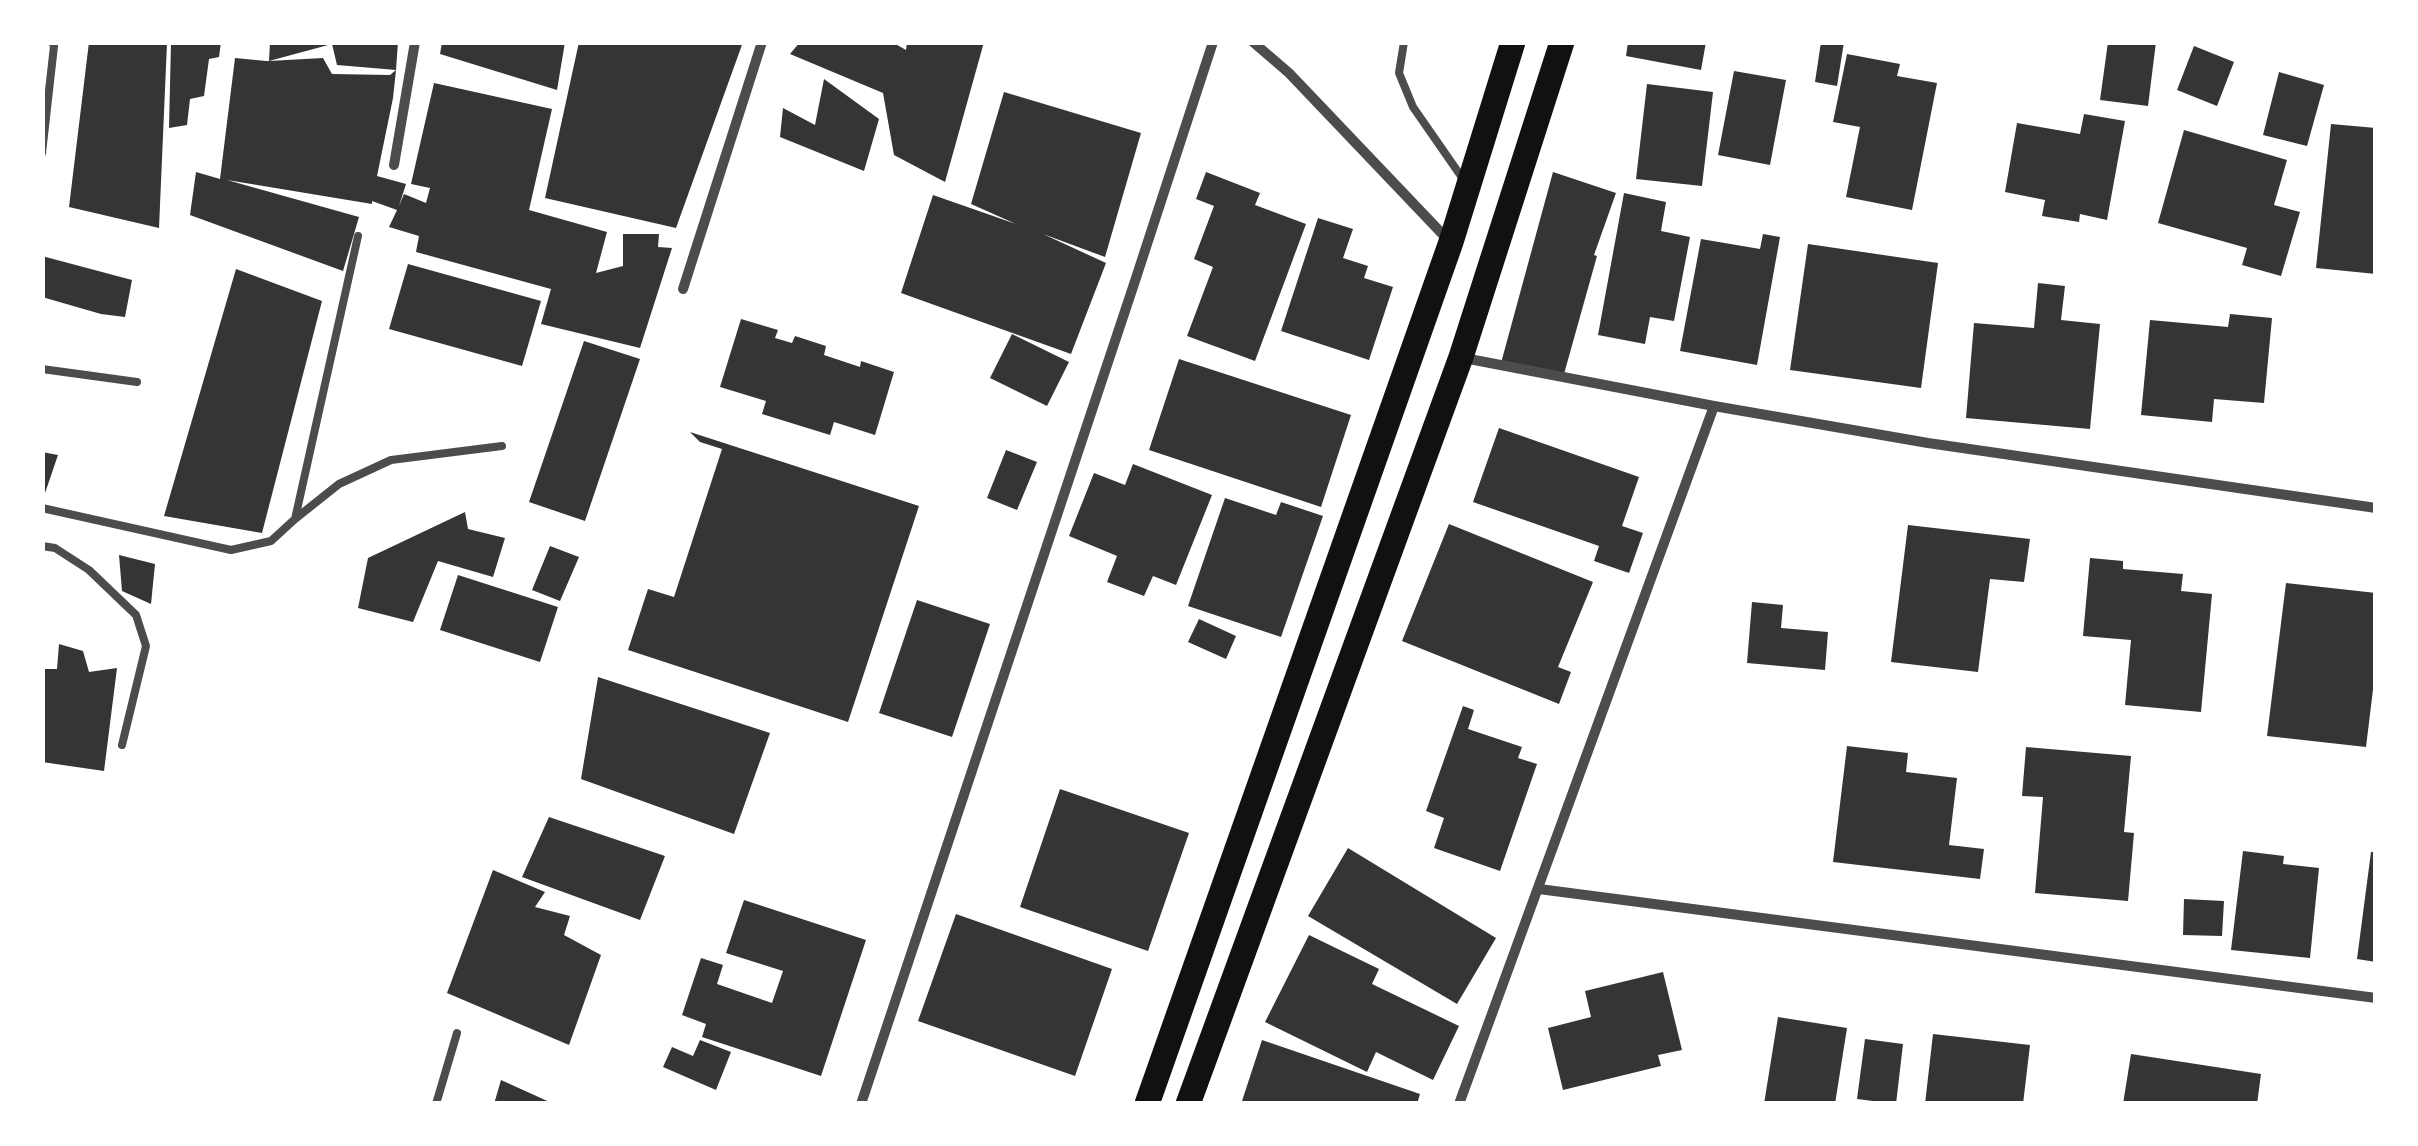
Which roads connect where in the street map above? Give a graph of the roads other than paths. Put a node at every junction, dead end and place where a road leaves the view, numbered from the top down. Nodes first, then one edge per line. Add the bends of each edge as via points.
1 (52, 42) edge
2 (415, 42) edge
3 (762, 42) edge
4 (1212, 42) edge
5 (1253, 42) edge
6 (1404, 42) edge
7 (1513, 42) edge
8 (1562, 42) edge
9 (42, 153) edge
10 (394, 164) dead end
11 (1468, 186) junction
12 (358, 236) dead end
13 (1451, 242) junction
14 (683, 289) dead end
15 (1461, 357) junction
16 (42, 368) edge
17 (137, 382) dead end
18 (1714, 406) junction
19 (502, 446) dead end
20 (42, 508) edge
21 (2376, 508) edge
22 (294, 519) junction
23 (42, 546) edge
24 (122, 745) dead end
25 (1538, 889) junction
26 (2376, 998) edge
27 (458, 1033) dead end
28 (436, 1104) edge
29 (861, 1104) edge
30 (1147, 1104) edge
31 (1188, 1104) edge
32 (1460, 1104) edge

1 - 9 lane
2 - 10 street
3 - 14 street
4 - 29 street
5 - 13 street
6 - 11 lane via 1399,73 1413,107
7 - 11 main road
8 - 15 main road
11 - 13 main road
12 - 22 lane
13 - 30 main road
15 - 18 street
15 - 31 main road
16 - 17 lane
18 - 21 street
18 - 25 street
19 - 22 lane via 391,460 339,484
20 - 22 lane via 231,550 271,541
23 - 24 lane via 89,570 136,615 146,646
25 - 26 street
25 - 32 street
27 - 28 lane

